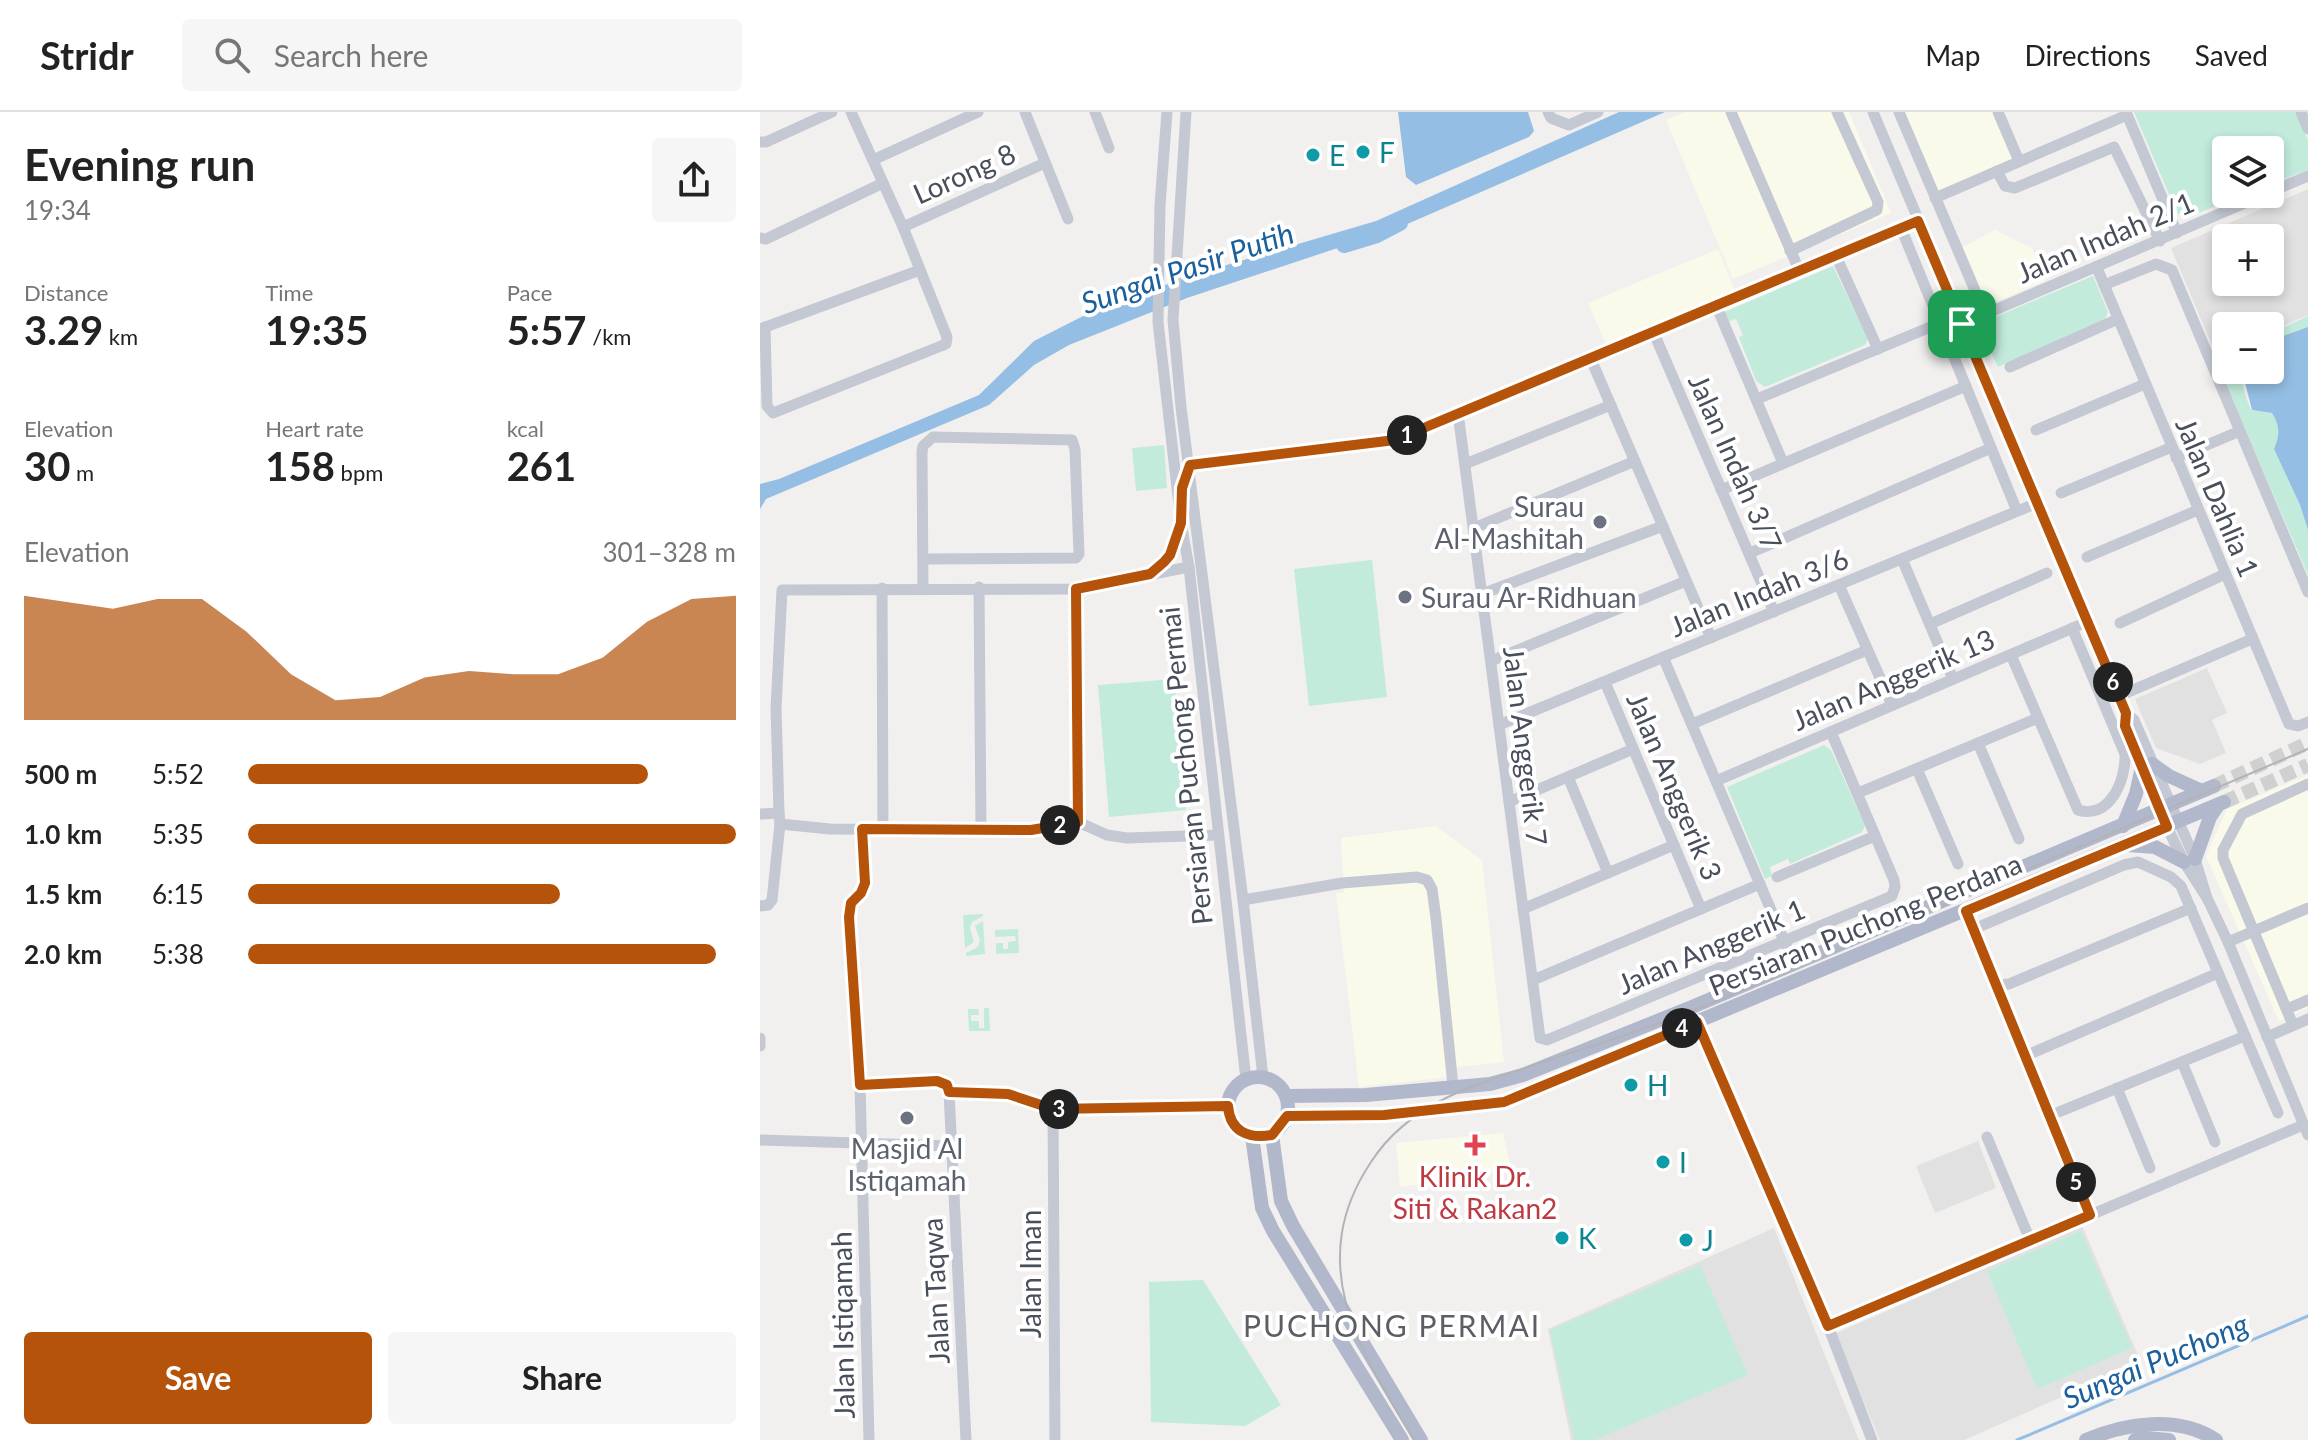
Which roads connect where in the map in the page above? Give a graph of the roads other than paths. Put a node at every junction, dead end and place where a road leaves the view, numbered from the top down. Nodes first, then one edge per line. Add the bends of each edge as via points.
1 (832, 112) edge
2 (851, 112) edge
3 (978, 112) edge
4 (1025, 112) edge
5 (1095, 112) edge
6 (1167, 112) edge
7 (1186, 112) edge
8 (1548, 112) edge
9 (1598, 112) edge
10 (1731, 112) edge
11 (1837, 112) edge
12 (1873, 112) edge
13 (1899, 112) edge
14 (1998, 112) edge
15 (2301, 112) edge
16 (2127, 113) edge
17 (2308, 129) edge
18 (763, 142) edge
19 (1109, 148) dead end
20 (873, 160) junction
21 (2019, 161) junction
22 (1045, 163) junction
23 (1997, 171) junction
24 (2308, 176) edge
25 (883, 183) junction
26 (2284, 186) edge
27 (1935, 198) junction
28 (2234, 208) edge
29 (1068, 219) dead end
30 (1918, 221) junction
31 (903, 227) junction
32 (1901, 228) junction
33 (2177, 233) junction
34 (763, 238) edge
35 (2160, 241) junction
36 (1790, 251) junction
37 (1836, 256) junction
38 (2097, 268) junction
39 (920, 270) junction
40 (1799, 270) junction
41 (2104, 285) junction
42 (1716, 305) junction
43 (1985, 314) junction
44 (2118, 319) junction
45 (1940, 323) junction
46 (1962, 324) junction
47 (763, 328) edge
48 (1653, 331) junction
49 (1878, 349) junction
50 (1590, 357) junction
51 (2010, 367) dead end
52 (2145, 384) junction
53 (1966, 386) junction
54 (1757, 399) junction
55 (1611, 405) junction
56 (1458, 413) junction
57 (1170, 424) junction
58 (2036, 430) dead end
59 (2240, 431) junction
60 (1991, 448) junction
61 (2174, 453) junction
62 (1635, 461) junction
63 (1783, 463) junction
64 (1465, 464) junction
65 (1190, 465) junction
66 (1721, 490) junction
67 (2061, 493) dead end
68 (2037, 503) junction
69 (2198, 510) junction
70 (2017, 511) junction
71 (1181, 518) junction
72 (1197, 523) junction
73 (1663, 526) junction
74 (1474, 528) junction
75 (1750, 553) junction
76 (2087, 557) dead end
77 (923, 559) junction
78 (1902, 559) junction
79 (1189, 567) junction
80 (2047, 573) dead end
81 (1150, 574) junction
82 (2225, 574) junction
83 (1686, 581) junction
84 (1839, 585) junction
85 (979, 587) junction
86 (882, 588) junction
87 (923, 588) junction
88 (1076, 589) junction
89 (2308, 592) edge
90 (1482, 594) junction
91 (1206, 595) junction
92 (1774, 612) junction
93 (2089, 621) junction
94 (2120, 623) dead end
95 (1930, 624) junction
96 (2072, 628) junction
97 (1711, 638) junction
98 (2252, 639) junction
99 (1867, 650) junction
100 (2011, 655) junction
101 (1663, 657) junction
102 (1491, 661) junction
103 (1953, 679) junction
104 (1605, 682) junction
105 (2119, 696) junction
106 (1892, 705) junction
107 (2038, 718) junction
108 (2308, 722) edge
109 (1692, 724) junction
110 (1499, 725) junction
111 (1831, 732) junction
112 (1978, 743) junction
113 (1633, 749) junction
114 (2147, 766) junction
115 (1917, 769) junction
116 (1568, 777) junction
117 (1716, 781) junction
118 (2305, 785) edge
119 (1858, 793) junction
120 (1509, 802) junction
121 (2166, 808) junction
122 (760, 814) edge
123 (779, 819) junction
124 (1078, 822) junction
125 (2173, 824) junction
126 (2123, 826) junction
127 (862, 829) junction
128 (883, 829) junction
129 (981, 829) junction
130 (1218, 835) junction
131 (1875, 836) junction
132 (2019, 839) dead end
133 (1674, 845) junction
134 (2123, 845) junction
135 (2190, 860) junction
136 (1958, 864) dead end
137 (1608, 873) junction
138 (1777, 877) dead end
139 (1760, 884) junction
140 (1243, 900) junction
141 (760, 906) edge
142 (2191, 908) junction
143 (2308, 908) edge
144 (1523, 909) junction
145 (1701, 909) junction
146 (1966, 911) junction
147 (1974, 929) junction
148 (2254, 931) junction
149 (1784, 942) junction
150 (2228, 942) junction
151 (1794, 964) junction
152 (2218, 973) junction
153 (1533, 980) junction
154 (1996, 985) junction
155 (2308, 1000) edge
156 (2287, 1009) junction
157 (2308, 1019) edge
158 (1697, 1022) junction
159 (2293, 1025) junction
160 (2245, 1036) junction
161 (2267, 1037) junction
162 (760, 1038) edge
163 (1540, 1038) joint
164 (760, 1046) edge
165 (2025, 1056) junction
166 (2182, 1062) junction
167 (1263, 1077) junction
168 (1246, 1080) junction
169 (860, 1085) junction
170 (1453, 1086) junction
171 (2117, 1088) junction
172 (949, 1092) junction
173 (1286, 1096) junction
174 (1228, 1106) junction
175 (1053, 1109) junction
176 (2278, 1113) dead end
177 (1287, 1116) junction
178 (2049, 1116) junction
179 (2306, 1130) edge
180 (1272, 1135) junction
181 (1252, 1136) junction
182 (1987, 1137) dead end
183 (760, 1140) edge
184 (2215, 1142) dead end
185 (860, 1144) junction
186 (950, 1146) junction
187 (2150, 1168) dead end
188 (2090, 1215) junction
189 (2030, 1240) junction
190 (1828, 1326) junction
191 (869, 1440) edge
192 (966, 1440) edge
193 (1055, 1440) edge
194 (1402, 1440) edge
195 (1421, 1440) edge
196 (1872, 1440) edge
197 (2086, 1440) edge
198 (2135, 1440) edge
199 (2169, 1440) edge
200 (2216, 1440) edge

1 - 18 street
2 - 20 street
3 - 20 street
4 - 22 street
5 - 19 street
6 - 57 street, Persiaran Puchong Permai via 1158,313
7 - 65 street, Persiaran Puchong Permai via 1173,320
8 - 9 street via 1569,125
10 - 36 street
11 - 36 street via 1877,210
12 - 30 street
13 - 27 street
14 - 21 street
15 - 17 street
16 - 21 street
16 - 33 street
20 - 25 street
21 - 23 street
22 - 29 street
22 - 31 street, Lorong 8
23 - 27 street
23 - 35 street via 2005,186 2015,188 2114,147
24 - 26 street, Jalan Indah 2/1
25 - 31 street
25 - 34 street
27 - 43 street
28 - 33 street, Jalan Indah 2/1
30 - 32 street
30 - 46 street
31 - 39 street
32 - 37 street
32 - 45 street
33 - 35 street, Jalan Indah 2/1
35 - 38 street, Jalan Indah 2/1
36 - 40 street
37 - 40 street
37 - 49 street
38 - 41 street, Jalan Dahlia 1
38 - 43 street, Jalan Indah 2/1
39 - 47 street
39 - 47 street via 946,344 777,412 767,406
40 - 42 street
41 - 44 street, Jalan Dahlia 1
41 - 59 street via 2156,264 2172,270
42 - 48 street
42 - 54 street
43 - 46 street, Jalan Indah 2/1
44 - 51 street
44 - 52 street, Jalan Dahlia 1
45 - 49 street
45 - 53 street
46 - 68 street
48 - 50 street
48 - 66 street, Jalan Indah 3/7
49 - 54 street
50 - 55 street
50 - 56 street
52 - 58 street
52 - 61 street, Jalan Dahlia 1
53 - 60 street
53 - 63 street
54 - 63 street
55 - 62 street
55 - 64 street
56 - 64 street, Jalan Anggerik 7
56 - 65 street via 1395,440
57 - 65 street via 1181,458
57 - 71 street, Persiaran Puchong Permai
59 - 61 street
59 - 89 street
60 - 70 street
60 - 75 street
61 - 67 street
61 - 69 street, Jalan Dahlia 1
62 - 73 street
62 - 74 street
63 - 66 street
64 - 74 street, Jalan Anggerik 7
65 - 71 street via 1182,488
65 - 72 street, Persiaran Puchong Permai
66 - 75 street, Jalan Indah 3/7
68 - 70 street, Jalan Indah 3/6
68 - 93 street
69 - 76 street
69 - 82 street, Jalan Dahlia 1
70 - 78 street, Jalan Indah 3/6
71 - 79 street, Persiaran Puchong Permai
71 - 81 street via 1170,555
72 - 79 street
72 - 91 street, Persiaran Puchong Permai
73 - 83 street
73 - 90 street
74 - 90 street, Jalan Anggerik 7
75 - 92 street, Jalan Indah 3/7
77 - 77 street via 922,452 933,437 1072,440 1076,558
77 - 87 street
78 - 84 street, Jalan Indah 3/6
78 - 95 street
79 - 81 street
79 - 91 street
79 - 130 street, Persiaran Puchong Permai
80 - 95 street
81 - 88 street
82 - 94 street
82 - 98 street, Jalan Dahlia 1
83 - 97 street
83 - 102 street
84 - 92 street, Jalan Indah 3/6
84 - 99 street
85 - 87 street
85 - 88 street
85 - 129 street
86 - 87 street
86 - 123 street via 782,590 776,708
86 - 128 street
88 - 124 street
90 - 102 street, Jalan Anggerik 7
91 - 140 street, Persiaran Puchong Permai
92 - 97 street, Jalan Indah 3/6
93 - 96 street, Jalan Anggerik 13
93 - 105 street
95 - 103 street
96 - 100 street, Jalan Anggerik 13
96 - 107 street via 2125,754 2105,808 2090,814 2078,810
97 - 101 street, Jalan Indah 3/6
98 - 105 street
98 - 108 street, Jalan Dahlia 1 via 2289,724
99 - 106 street
99 - 109 street
100 - 103 street, Jalan Anggerik 13
100 - 107 street
101 - 104 street, Jalan Indah 3/6
101 - 109 street
102 - 110 street, Jalan Anggerik 7
103 - 106 street, Jalan Anggerik 13
104 - 110 street, Jalan Indah 3/6
104 - 113 street, Jalan Anggerik 3
105 - 114 street via 2125,726
106 - 111 street, Jalan Anggerik 13
107 - 112 street
109 - 117 street
110 - 120 street, Jalan Anggerik 7
111 - 117 street, Jalan Anggerik 13
111 - 119 street
112 - 115 street
112 - 132 street
113 - 116 street
113 - 133 street, Jalan Anggerik 3
114 - 121 street
114 - 121 main road, Persiaran Puchong Perdana via 2208,788
114 - 126 main road
115 - 119 street
115 - 136 street
116 - 120 street
116 - 137 street
117 - 139 street
118 - 148 street via 2242,814 2223,850
119 - 131 street
120 - 144 street, Jalan Anggerik 7
121 - 125 street
121 - 126 main road, Persiaran Puchong Perdana
122 - 123 street
123 - 127 street
123 - 141 street via 772,900
124 - 129 street via 1031,830
124 - 130 street via 1127,838
125 - 134 main road, Persiaran Puchong Perdana
125 - 135 street
125 - 135 main road, Persiaran Puchong Perdana via 2222,803
126 - 151 main road, Persiaran Puchong Perdana
127 - 128 street
127 - 169 street, Jalan Istiqamah via 865,883 851,903 849,917
128 - 129 street
130 - 168 street, Persiaran Puchong Permai
131 - 138 street
131 - 149 street, Jalan Anggerik 1 via 1895,887 1892,896
133 - 137 street
133 - 145 street, Jalan Anggerik 3
134 - 135 main road via 2155,847
134 - 146 main road, Persiaran Puchong Perdana
135 - 150 street
137 - 144 street
139 - 145 street
139 - 149 street
140 - 167 street, Persiaran Puchong Permai
140 - 170 street via 1342,883 1427,880 1436,918
142 - 147 street via 2171,877 2138,862
142 - 152 street
142 - 154 street
143 - 148 street
144 - 153 street, Jalan Anggerik 7
145 - 153 street
146 - 147 street
146 - 158 main road, Persiaran Puchong Perdana
147 - 154 street
148 - 150 street
148 - 156 street
149 - 151 street
149 - 163 street, Jalan Anggerik 1 via 1547,1040
150 - 161 street
151 - 170 main road, Persiaran Puchong Perdana via 1523,1075
152 - 160 street
152 - 165 street
153 - 163 street, Jalan Anggerik 7
154 - 165 street
155 - 156 street
156 - 159 street
157 - 159 street
158 - 177 main road, Persiaran Puchong Perdana via 1504,1102 1384,1115
158 - 190 street
159 - 161 street
160 - 166 street
160 - 176 street
161 - 179 street
162 - 164 street
165 - 178 street
166 - 171 street
166 - 184 street
167 - 168 main road
167 - 173 main road
168 - 174 main road via 1233,1090
169 - 172 street via 937,1081
169 - 185 street, Jalan Istiqamah
170 - 173 main road, Persiaran Puchong Perdana
171 - 178 street
171 - 187 street
172 - 175 street via 1008,1094
172 - 186 street, Jalan Taqwa
173 - 177 main road
174 - 175 street
174 - 181 main road via 1237,1129
175 - 193 street, Jalan Iman
177 - 180 main road
178 - 188 street
179 - 188 street
180 - 181 main road
180 - 195 main road via 1281,1201 1293,1226
181 - 194 main road via 1262,1208 1273,1231
182 - 189 street
183 - 185 street
185 - 186 street
185 - 191 street, Jalan Istiqamah
186 - 192 street, Jalan Taqwa
188 - 189 street
189 - 190 street
190 - 196 street
197 - 200 main road via 2146,1424 2198,1430
198 - 199 main road

